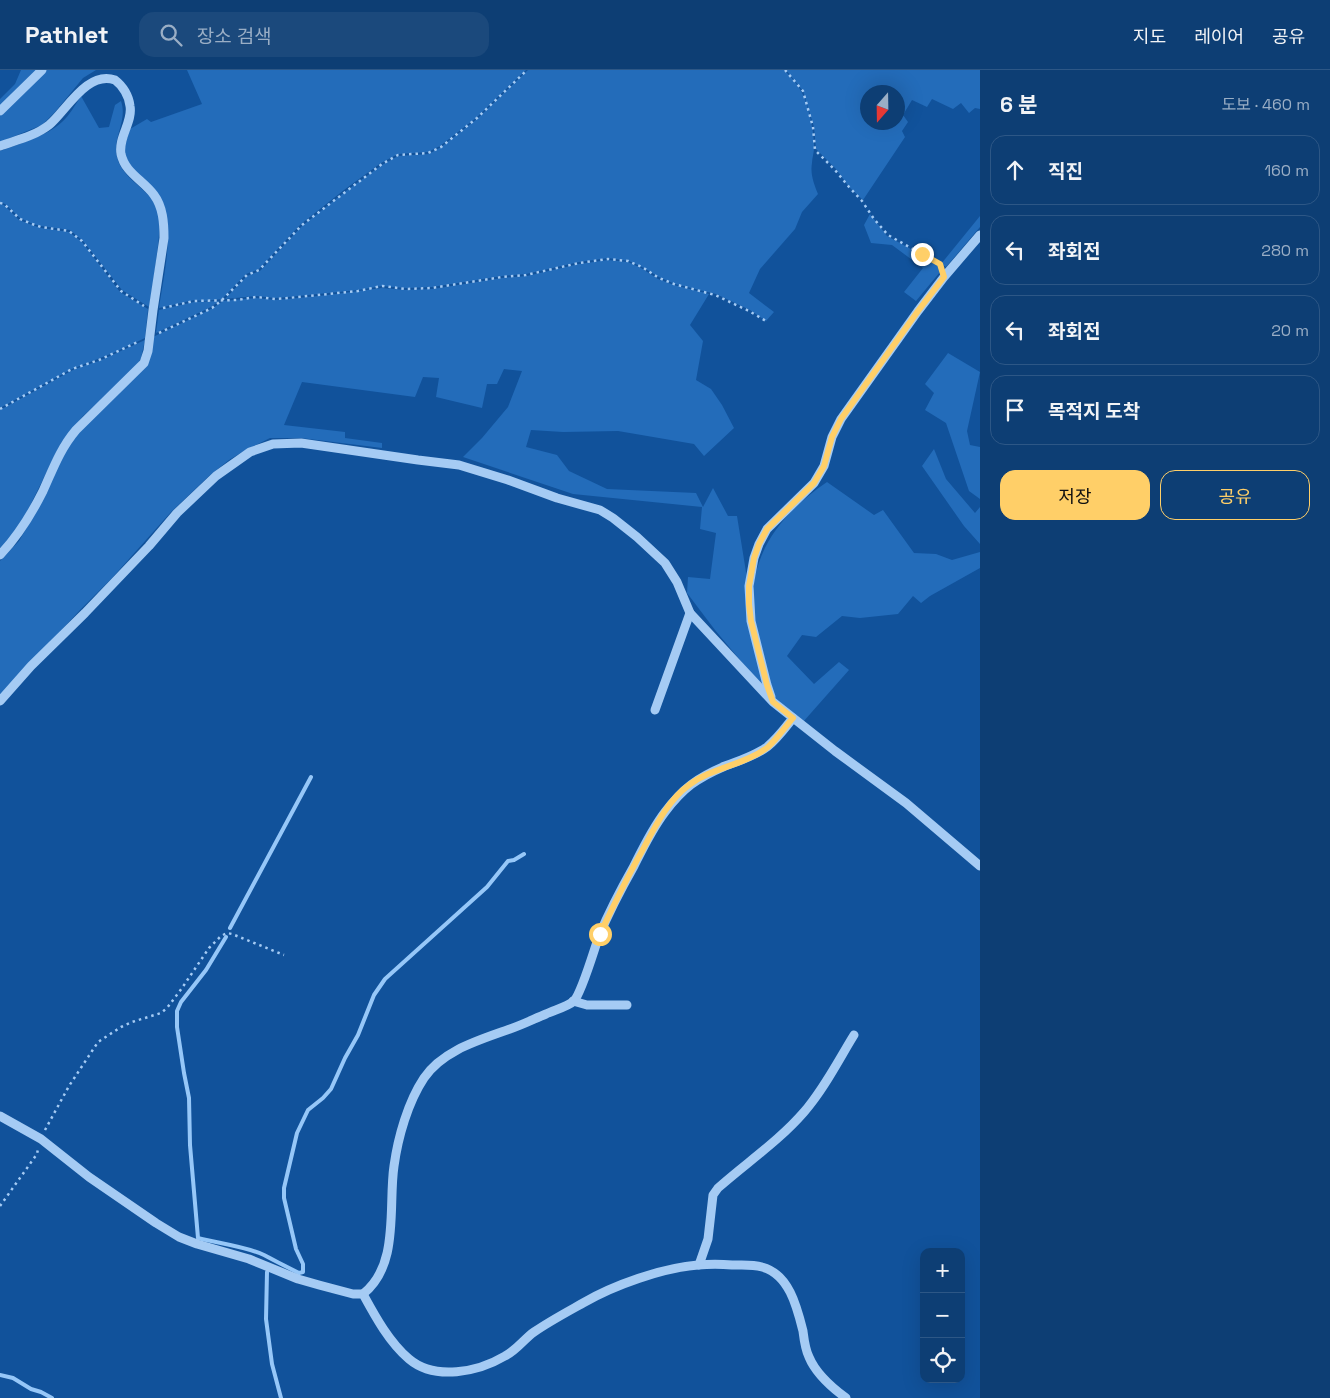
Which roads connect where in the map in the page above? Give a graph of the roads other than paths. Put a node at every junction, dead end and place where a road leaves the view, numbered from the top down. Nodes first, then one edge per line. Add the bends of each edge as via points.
1 (42, 70) edge
2 (0, 111) edge
3 (0, 146) edge
4 (980, 235) edge
5 (0, 555) edge
6 (690, 613) junction
7 (0, 702) edge
8 (773, 702) junction
9 (655, 710) dead end
10 (793, 718) junction
11 (980, 866) edge
12 (574, 1001) junction
13 (627, 1005) dead end
14 (854, 1035) dead end
15 (0, 1116) edge
16 (699, 1265) junction
17 (363, 1294) junction
18 (846, 1398) edge

1 - 2 street
3 - 5 street via 28,137 49,125 90,80 98,77 115,80 128,96 131,106 122,143 124,163 155,195 163,216 164,238 144,363 66,442 23,527
4 - 8 street via 918,311 841,419 824,466 814,483 767,529 759,544 750,580 749,604
6 - 7 street via 678,582 665,563 638,537 600,510 459,465 301,443 273,444 239,458 198,492
6 - 8 street
6 - 9 street
8 - 10 street
10 - 11 street via 906,803
10 - 12 street via 768,746 699,778 675,798 651,833 620,891
12 - 13 street via 587,1005
12 - 17 street via 454,1052 424,1078 408,1109 394,1166 385,1258 375,1281
14 - 16 street via 803,1113 713,1195 708,1239
15 - 17 street via 41,1138 90,1177 179,1237 249,1259 298,1279
16 - 17 street via 642,1278 607,1291 533,1333 504,1357 456,1372 434,1371 410,1360 376,1318
16 - 18 street via 751,1265 772,1270 787,1286 811,1362 824,1380

